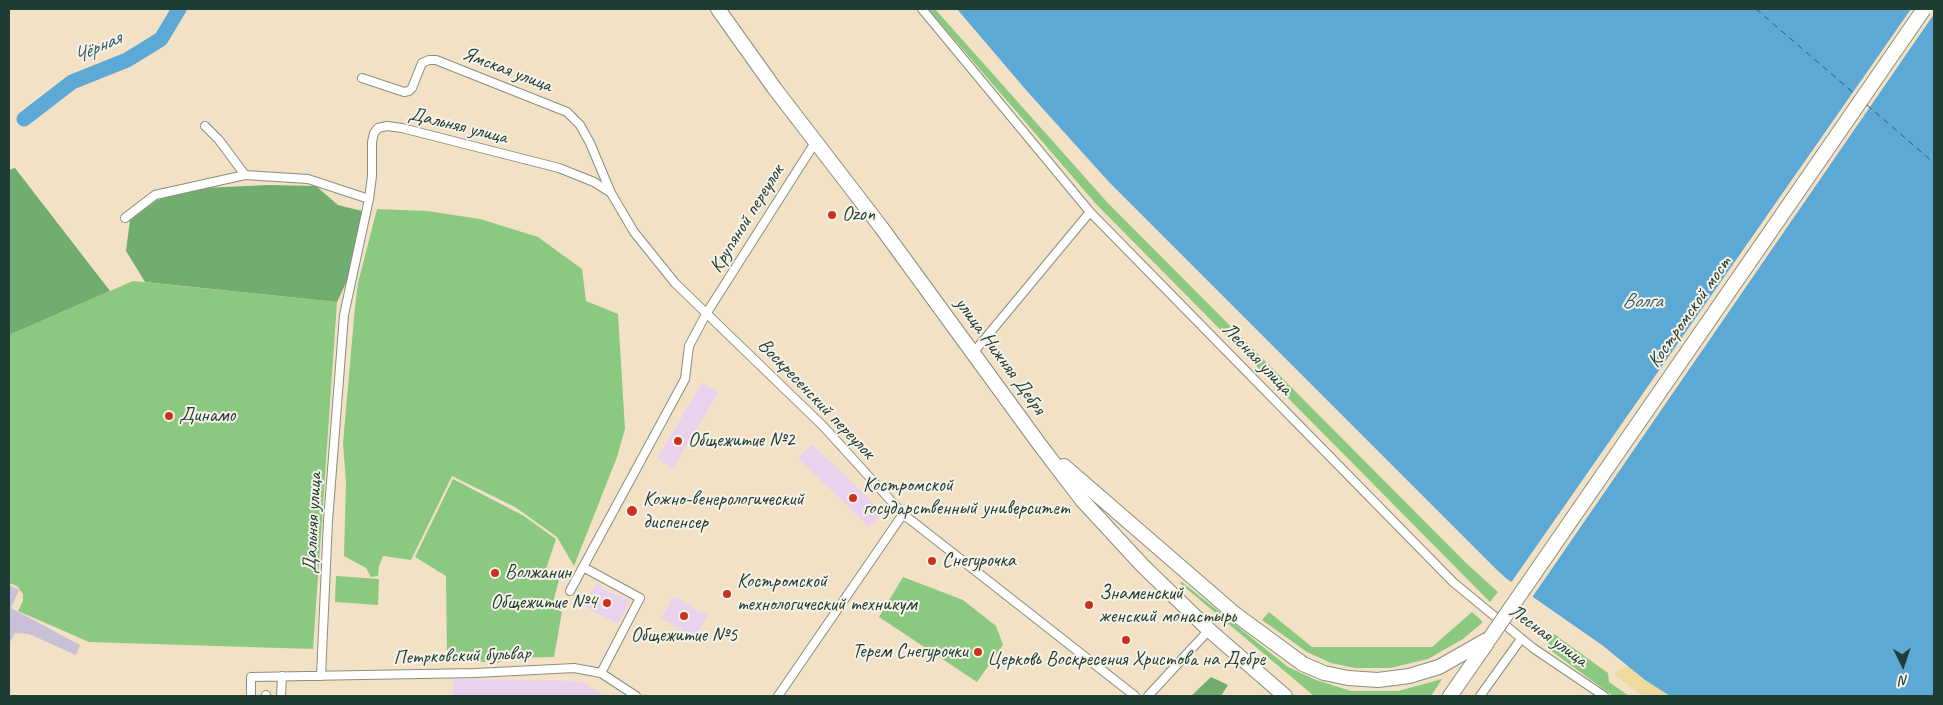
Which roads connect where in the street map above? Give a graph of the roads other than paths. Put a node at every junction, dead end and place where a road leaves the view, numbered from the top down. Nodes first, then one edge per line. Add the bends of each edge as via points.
1 (718, 9) edge
2 (922, 9) edge
3 (1924, 9) edge
4 (362, 78) dead end
5 (205, 126) dead end
6 (816, 141) junction
7 (245, 175) junction
8 (611, 193) junction
9 (369, 200) junction
10 (1090, 212) junction
11 (125, 218) dead end
12 (706, 314) junction
13 (973, 353) junction
14 (1040, 445) junction
15 (903, 514) junction
16 (583, 567) junction
17 (570, 591) dead end
18 (1209, 630) junction
19 (1490, 638) junction
20 (1521, 639) junction
21 (601, 673) junction
22 (282, 676) junction
23 (321, 676) junction
24 (251, 696) edge
25 (281, 696) edge
26 (636, 696) edge
27 (780, 696) edge
28 (1135, 696) edge
29 (1148, 696) edge
30 (1285, 696) edge
31 (1450, 696) edge
32 (1480, 696) edge
33 (1604, 696) edge

1 - 6 highway, улица Нижняя Дебря
2 - 10 street, Лесная улица
3 - 19 highway, Костромской мост, bridge
4 - 8 street, Ямская улица via 409,91 422,62 436,60 567,112 580,125 590,143
5 - 7 street
6 - 12 street, Крупяной переулок
6 - 13 highway, улица Нижняя Дебря
7 - 9 street via 308,179
7 - 11 street via 156,194
8 - 9 street, Дальняя улица via 594,182 559,168 387,126 378,128 374,133
8 - 12 street, Дальняя улица via 634,232 675,283
9 - 23 street, Дальняя улица via 344,315 328,521
10 - 13 street
10 - 20 street, Лесная улица via 1454,582
12 - 15 street, Воскресенский переулок via 816,420
12 - 16 street via 689,346 685,379
13 - 14 highway, улица Нижняя Дебря
14 - 18 highway, улица Нижняя Дебря via 1122,545
14 - 19 highway via 1234,614 1303,664 1348,678 1378,680 1409,676 1438,667
15 - 27 street
15 - 28 street, Воскресенский переулок
16 - 17 street
16 - 21 street via 640,598
18 - 29 street
18 - 30 highway, улица Нижняя Дебря
19 - 31 highway, Костромской мост
20 - 32 street
20 - 33 street, Лесная улица
21 - 23 street, Петрковский бульвар via 574,668
21 - 26 street, Петрковский бульвар
22 - 23 street, Петрковский бульвар
22 - 24 street, Петрковский бульвар via 252,677
22 - 25 street

